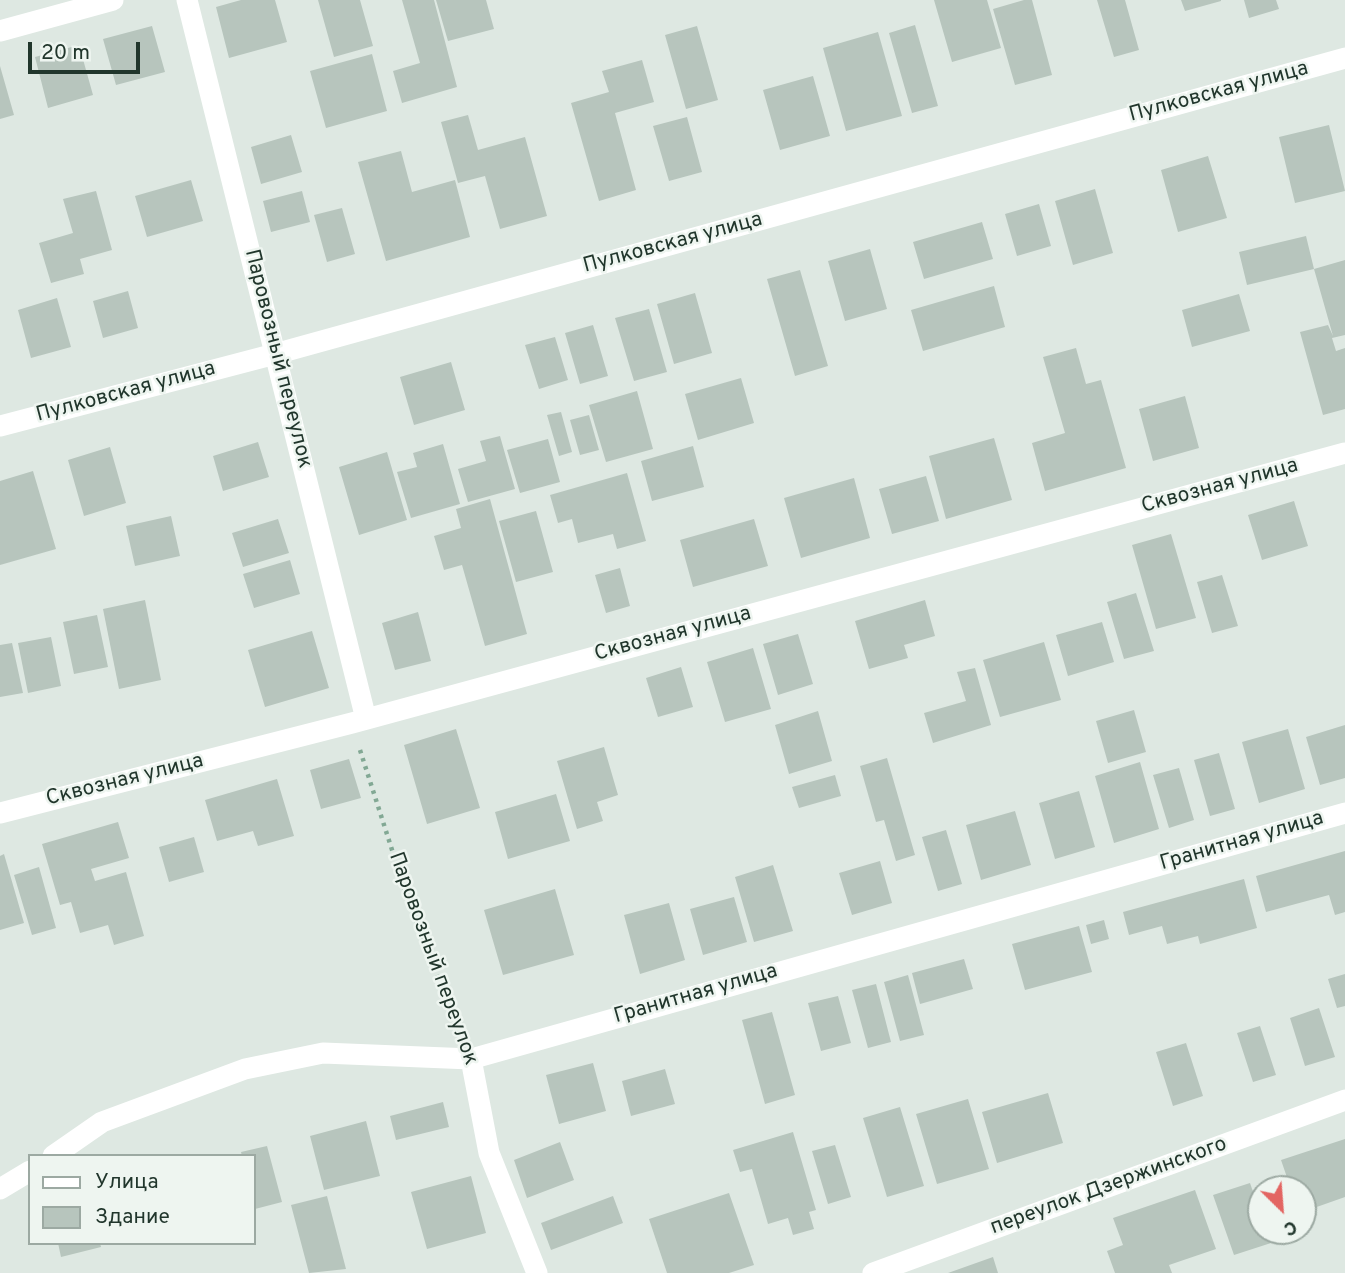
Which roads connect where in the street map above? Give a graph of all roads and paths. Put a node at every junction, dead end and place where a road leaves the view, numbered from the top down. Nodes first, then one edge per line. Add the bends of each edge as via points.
1 (113, 0) edge
2 (187, 0) edge
3 (0, 30) edge
4 (1345, 58) edge
5 (275, 354) junction
6 (0, 426) edge
7 (1345, 453) edge
8 (359, 721) junction
9 (0, 813) edge
10 (1345, 813) edge
11 (471, 1059) junction
12 (1345, 1100) edge
13 (56, 1154) edge
14 (28, 1172) edge
15 (0, 1189) edge
16 (906, 1268) edge
17 (537, 1273) edge
18 (873, 1273) edge

1 - 3 street
2 - 5 street, Паровозный переулок
4 - 5 street, Пулковская улица
5 - 6 street, Пулковская улица
5 - 8 street, Паровозный переулок
7 - 8 street, Сквозная улица
8 - 9 street, Сквозная улица
8 - 11 path, Паровозный переулок via 410,906
10 - 11 street, Гранитная улица
11 - 13 street, Гранитная улица via 323,1053 245,1069 102,1122
11 - 17 street, Паровозный переулок via 489,1153
12 - 16 street, переулок Дзержинского
14 - 15 street
16 - 18 street, переулок Дзержинского

